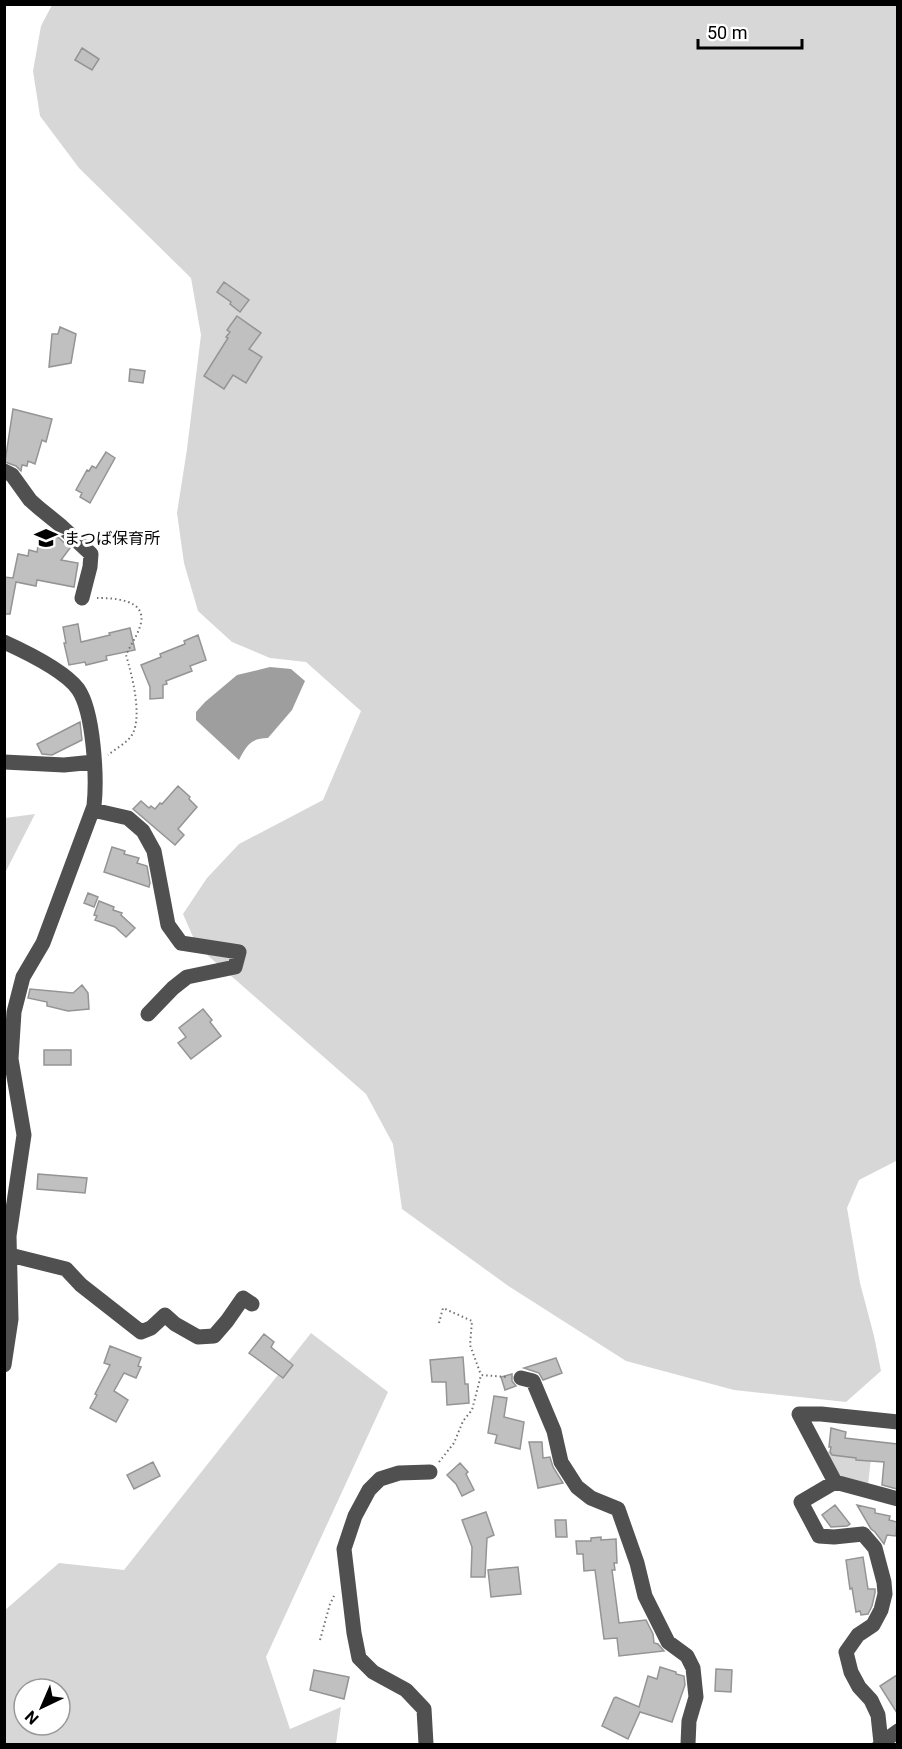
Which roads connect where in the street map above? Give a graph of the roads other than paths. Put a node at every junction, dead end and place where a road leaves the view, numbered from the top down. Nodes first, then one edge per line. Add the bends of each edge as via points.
1 (4, 471) edge
2 (82, 598) road end
3 (4, 642) edge
4 (4, 762) edge
5 (94, 764) junction
6 (93, 810) junction
7 (148, 1014) dead end
8 (10, 1255) junction
9 (252, 1304) dead end
10 (4, 1365) edge
11 (521, 1378) road end
12 (897, 1422) edge
13 (430, 1472) road end
14 (835, 1482) junction
15 (897, 1499) edge
16 (897, 1731) edge
17 (426, 1744) edge
18 (688, 1744) edge
19 (880, 1744) edge

1 - 2 street via 12,475 30,500 91,554
3 - 5 street via 62,674 78,689 91,731
4 - 5 street
5 - 6 street
6 - 7 street via 128,818 143,831 154,851 168,925 181,943 239,952 235,967 187,976
6 - 8 street via 43,943 23,977 14,1012 10,1059 24,1135 9,1236
8 - 9 street via 66,1269 141,1332 151,1329 165,1315 198,1337 214,1336 243,1298
8 - 10 street via 11,1318
11 - 18 street via 533,1382 554,1431 561,1462 577,1487 591,1498 618,1509 645,1596 668,1642 687,1656 693,1668 696,1697
12 - 14 street via 799,1414
13 - 17 street via 399,1473 380,1479 355,1516 344,1549 359,1658 373,1672 406,1690 424,1709
14 - 15 street
14 - 19 street via 801,1502 819,1536 863,1534 875,1548 884,1582 881,1610 846,1652 851,1672 878,1715
16 - 19 street

